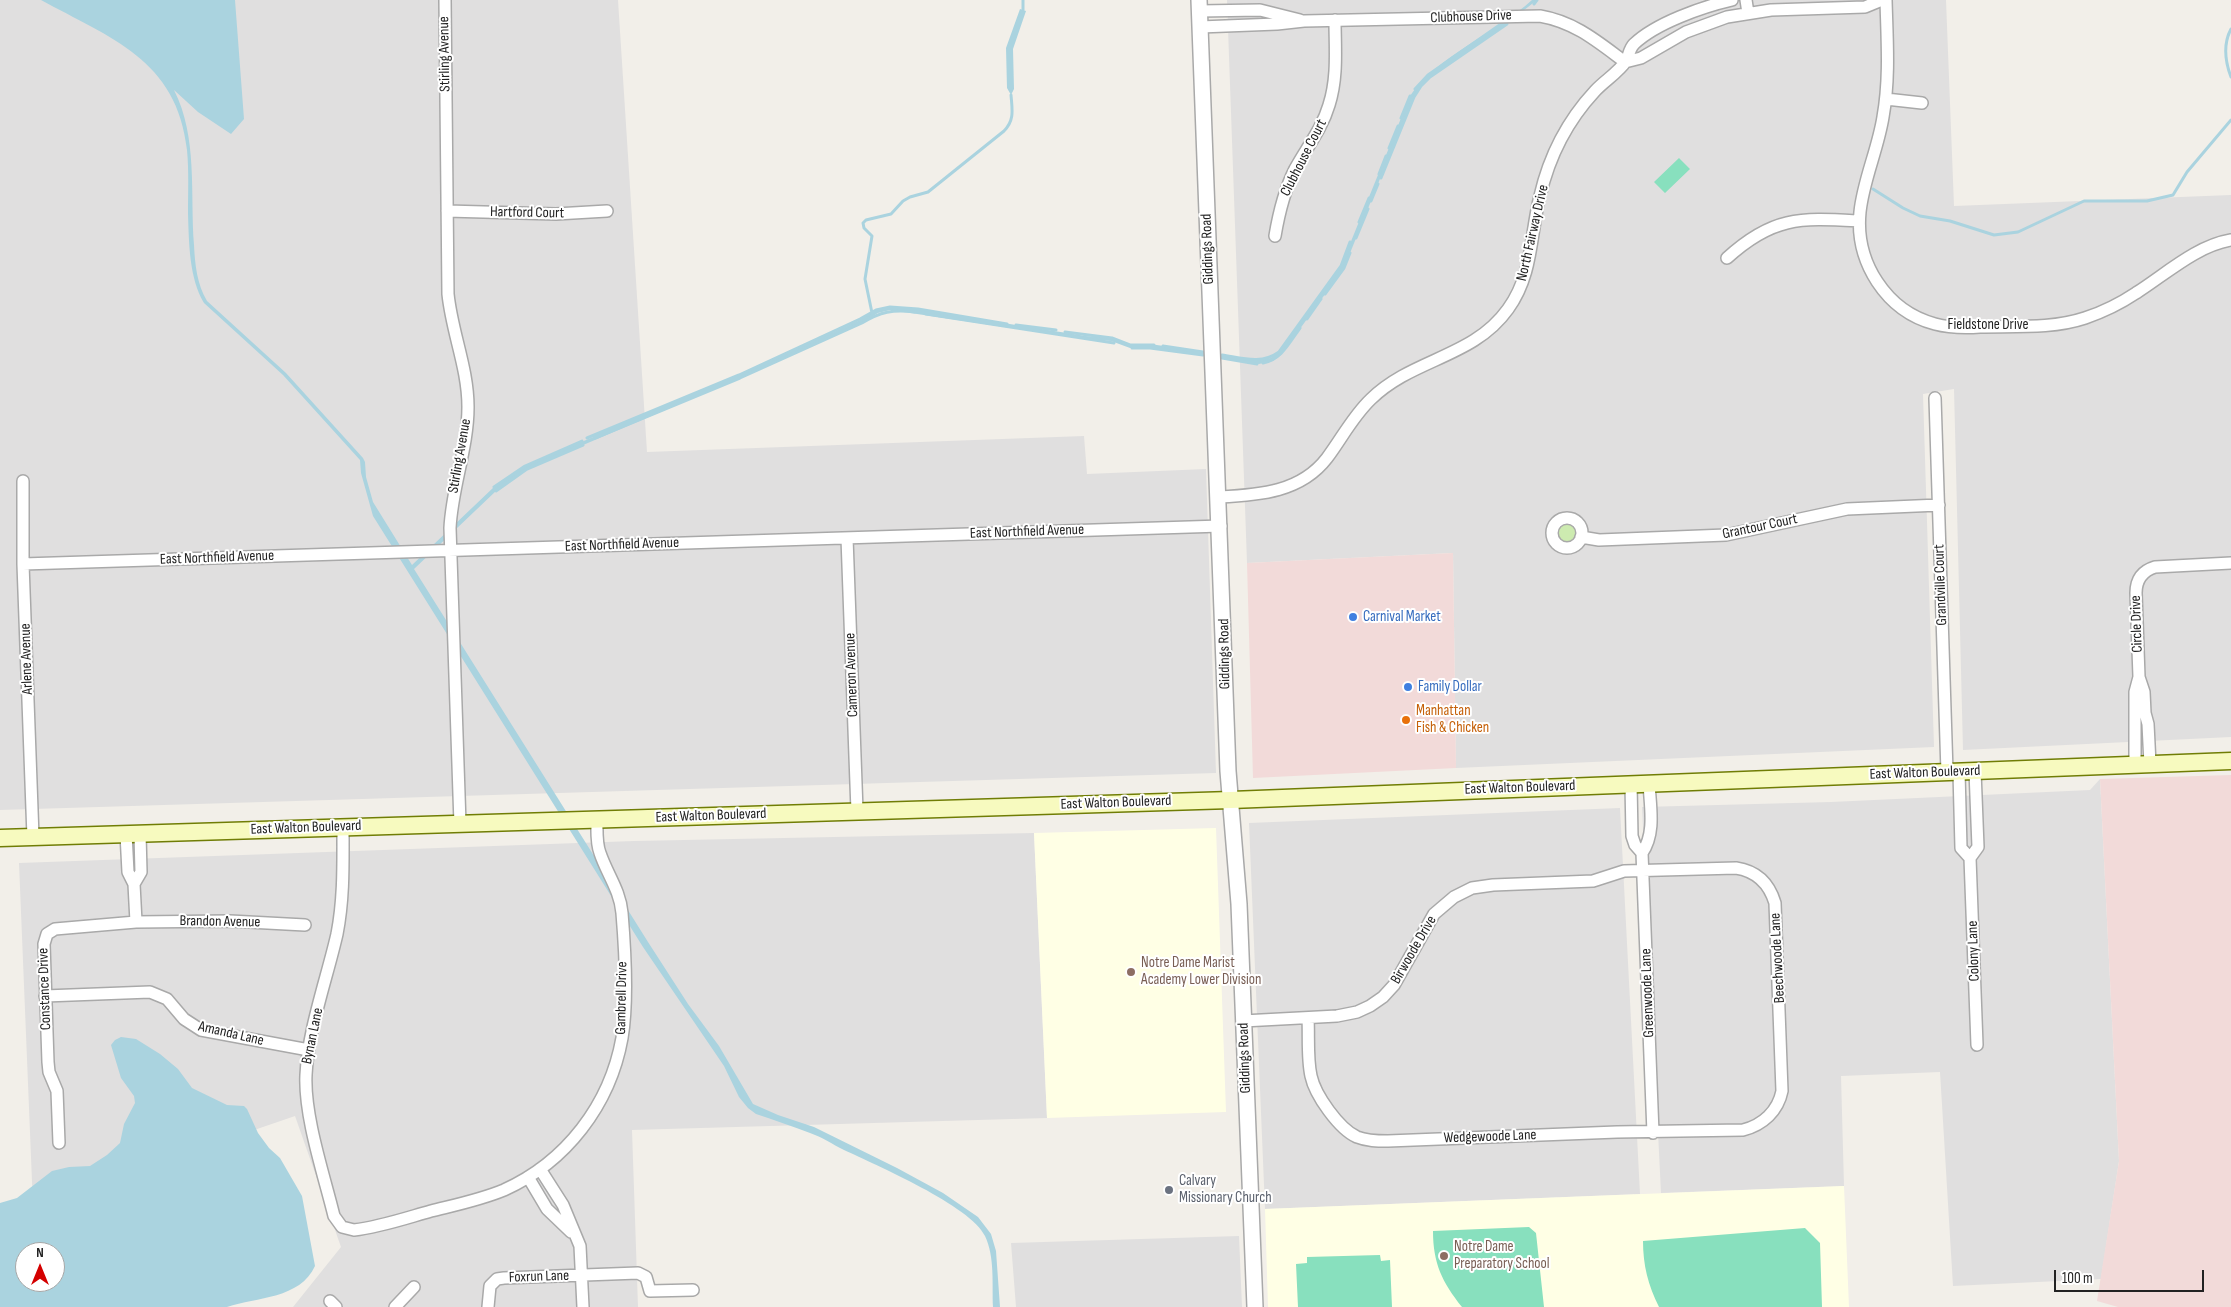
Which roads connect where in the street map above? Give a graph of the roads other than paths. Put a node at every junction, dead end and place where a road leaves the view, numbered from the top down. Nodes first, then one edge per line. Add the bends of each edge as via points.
1 (445, 0) edge
2 (1732, 0) edge
3 (1746, 0) edge
4 (1882, 0) edge
5 (1886, 0) edge
6 (1811, 4) edge
7 (1200, 5) edge
8 (1748, 12) junction
9 (1679, 18) junction
10 (1335, 20) junction
11 (1304, 21) junction
12 (1200, 27) junction
13 (1686, 32) junction
14 (1625, 62) junction
15 (1886, 99) junction
16 (1922, 103) dead end
17 (447, 211) junction
18 (607, 211) dead end
19 (1859, 221) junction
20 (1275, 236) dead end
21 (2231, 240) edge
22 (1727, 258) dead end
23 (1936, 398) dead end
24 (23, 481) dead end
25 (1220, 497) junction
26 (1939, 505) junction
27 (1221, 526) junction
28 (1581, 537) dead end
29 (847, 538) junction
30 (450, 550) junction
31 (2231, 563) edge
32 (23, 564) junction
33 (2231, 761) edge
34 (2142, 764) junction
35 (1975, 771) junction
36 (1953, 772) junction
37 (1649, 783) junction
38 (1631, 784) junction
39 (1231, 800) junction
40 (857, 811) junction
41 (597, 819) junction
42 (460, 824) junction
43 (343, 827) junction
44 (133, 834) junction
45 (33, 837) junction
46 (0, 838) edge
47 (1642, 853) junction
48 (1970, 858) junction
49 (1643, 871) junction
50 (136, 922) junction
51 (305, 925) dead end
52 (45, 996) junction
53 (1308, 1018) junction
54 (1243, 1021) junction
55 (1977, 1045) dead end
56 (309, 1050) junction
57 (1759, 1124) joint
58 (1653, 1133) junction
59 (59, 1143) dead end
60 (540, 1169) junction
61 (528, 1177) junction
62 (356, 1230) joint
63 (573, 1233) junction
64 (582, 1275) junction
65 (414, 1287) dead end
66 (693, 1290) dead end
67 (395, 1307) edge
68 (488, 1307) edge
69 (583, 1307) edge
70 (1255, 1307) edge

1 - 17 street, Stirling Avenue
2 - 9 street, North Fairway Drive
3 - 8 street
4 - 6 street, North Fairway Drive via 1865,7
5 - 15 street, Fieldstone Drive
6 - 8 street, North Fairway Drive
7 - 11 street, Clubhouse Drive via 1260,10
7 - 12 street, Giddings Road
8 - 13 street, North Fairway Drive
9 - 13 street
9 - 14 street, North Fairway Drive via 1632,45
10 - 11 street, Clubhouse Drive
10 - 14 street, Clubhouse Drive via 1540,16 1583,30
10 - 20 street, Clubhouse Court via 1335,78 1329,105 1320,129 1288,185
11 - 12 street, Clubhouse Drive
12 - 25 street, Giddings Road
13 - 14 street, North Fairway Drive via 1641,58
14 - 25 street, North Fairway Drive via 1584,105 1555,151 1538,205 1526,273 1514,300 1499,321 1470,345 1414,369 1382,389 1356,416 1327,458 1304,479 1267,494
15 - 16 street
15 - 19 street, Fieldstone Drive
17 - 18 street, Hartford Court via 556,214
17 - 30 street, Stirling Avenue via 449,305 465,375 468,407 465,442 451,508
19 - 21 street, Fieldstone Drive via 1865,260 1889,297 1922,320 1955,328 2048,325 2080,320 2122,301 2198,252
19 - 22 street via 1810,219 1780,224 1745,241
23 - 26 street, Grandville Court
24 - 32 street, Arlene Avenue
25 - 27 street, Giddings Road
26 - 28 street, Grantour Court via 1847,509 1721,536 1599,540
26 - 36 street, Grandville Court
27 - 29 street, East Northfield Avenue
27 - 39 street, Giddings Road
29 - 30 street, East Northfield Avenue
29 - 40 street, Cameron Avenue
30 - 32 street, East Northfield Avenue
30 - 42 street, Stirling Avenue
31 - 34 street, Circle Drive via 2155,567 2140,576 2136,588 2139,678 2135,692 2140,713
32 - 45 street, Arlene Avenue
33 - 34 main road, East Walton Boulevard
34 - 35 main road, East Walton Boulevard
35 - 36 main road, East Walton Boulevard
35 - 48 street, Colony Lane via 1978,847
36 - 37 main road, East Walton Boulevard
36 - 48 street, Colony Lane via 1961,848
37 - 38 main road, East Walton Boulevard
37 - 47 street, Greenwoode Lane via 1651,836
38 - 39 main road, East Walton Boulevard
38 - 47 street, Greenwoode Lane via 1632,836
39 - 40 main road, East Walton Boulevard
39 - 54 street, Giddings Road
40 - 41 main road, East Walton Boulevard
41 - 42 main road, East Walton Boulevard
41 - 60 street, Gambrell Drive via 598,849 615,884 621,906 625,1003 622,1036 610,1079 590,1117 569,1144
42 - 43 main road, East Walton Boulevard
43 - 44 main road, East Walton Boulevard
43 - 56 street, Bynan Lane via 340,914
44 - 45 main road, East Walton Boulevard
44 - 50 street via 128,872 134,884
45 - 46 main road, East Walton Boulevard
47 - 49 street, Greenwoode Lane
48 - 55 street, Colony Lane
49 - 53 street, Birwoode Drive via 1611,874 1593,881 1486,885 1466,890 1448,900 1434,914 1399,978 1383,997 1350,1014
49 - 57 street, Beechwoode Lane via 1739,868 1758,877 1773,896 1782,1085 1778,1104
49 - 58 street, Greenwoode Lane
50 - 51 street, Brandon Avenue via 230,921
50 - 52 street, Constance Drive via 50,931 44,942
52 - 56 street, Amanda Lane via 150,992 167,999 188,1024 201,1030
52 - 59 street, Constance Drive via 48,1067 56,1091
53 - 54 street, Birwoode Drive
53 - 58 street, Wedgewoode Lane via 1310,1070 1314,1086 1337,1120 1351,1134 1361,1138 1388,1141
54 - 70 street, Giddings Road
56 - 62 street, Bynan Lane via 307,1104 334,1216 344,1228
57 - 58 street, Wedgewoode Lane via 1735,1132
60 - 61 street, Gambrell Drive
60 - 63 street via 563,1204
61 - 62 street, Gambrell Drive via 481,1198
61 - 63 street via 547,1209
63 - 64 street via 581,1249
64 - 66 street, Foxrun Lane via 638,1273 646,1277 650,1291
64 - 68 street, Foxrun Lane via 500,1278 489,1289
64 - 69 street
65 - 67 street

